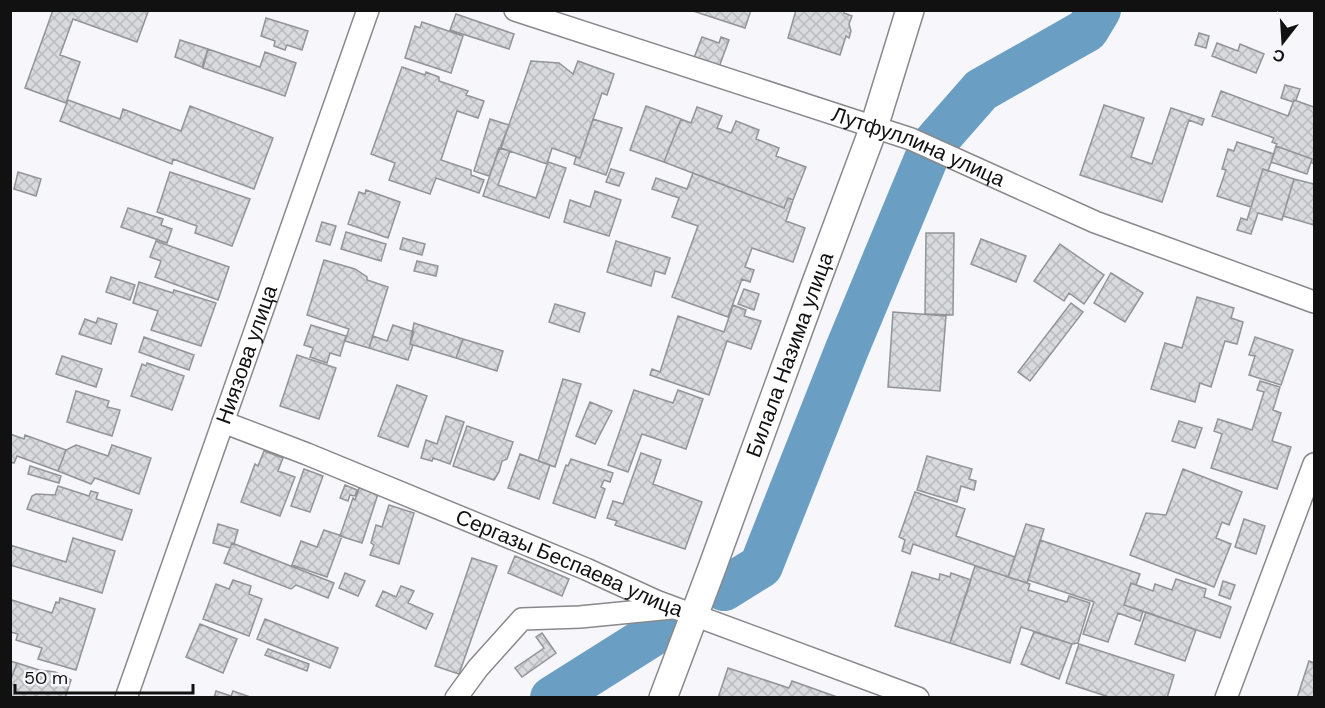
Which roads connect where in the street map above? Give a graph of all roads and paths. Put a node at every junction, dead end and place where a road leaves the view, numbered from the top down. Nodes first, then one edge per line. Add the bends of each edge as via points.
1 (368, 10) edge
2 (515, 10) edge
3 (910, 10) edge
4 (874, 127) junction
5 (1314, 302) edge
6 (223, 422) junction
7 (1314, 464) edge
8 (685, 611) junction
9 (126, 698) edge
10 (456, 698) edge
11 (663, 698) edge
12 (918, 698) edge
13 (1226, 698) edge

1 - 6 street, Ниязова улица
2 - 4 street, Лутфуллина улица
3 - 4 street, Билала Назима улица
4 - 5 street, Лутфуллина улица via 911,139 1095,222
4 - 8 street, Билала Назима улица
6 - 8 street, Сергазы Беспаева улица
6 - 9 street, Ниязова улица
7 - 13 street
8 - 10 street via 522,619
8 - 11 street, Билала Назима улица
8 - 12 street, Сергазы Беспаева улица

